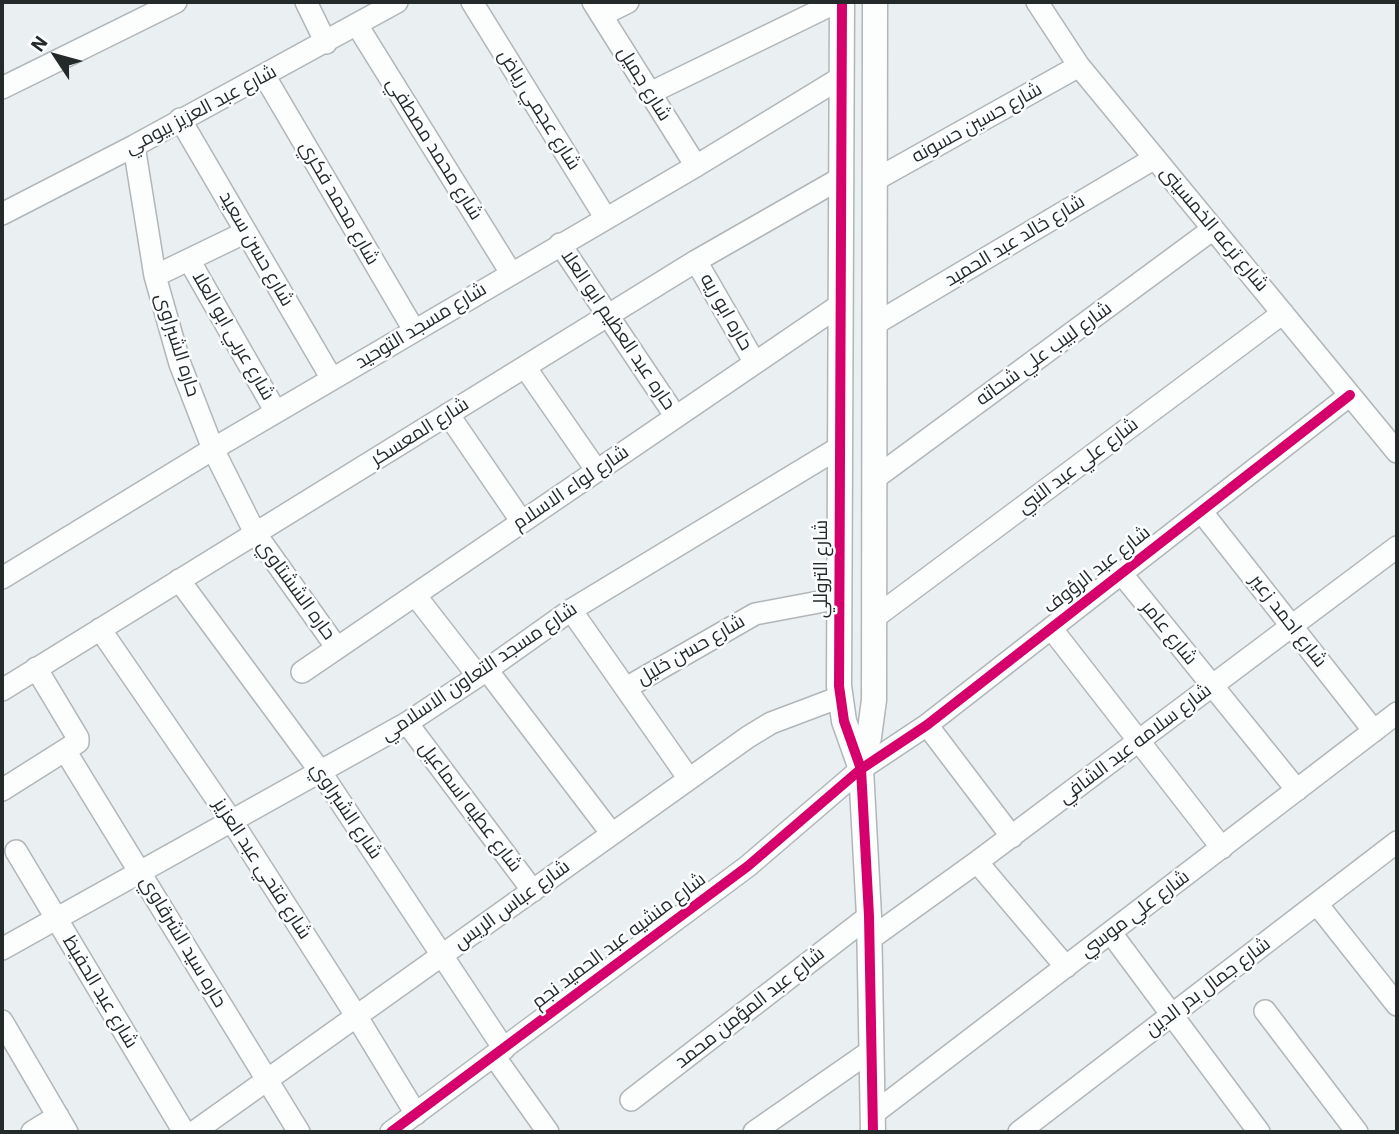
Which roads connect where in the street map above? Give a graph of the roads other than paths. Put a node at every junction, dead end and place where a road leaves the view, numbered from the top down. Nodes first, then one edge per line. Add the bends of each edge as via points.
1 (176, 2) edge
2 (306, 2) edge
3 (397, 2) edge
4 (472, 2) edge
5 (628, 2) edge
6 (840, 2) edge
7 (875, 2) edge
8 (1037, 2) edge
9 (598, 9) edge
10 (357, 25) junction
11 (326, 43) junction
12 (1079, 66) junction
13 (264, 75) junction
14 (842, 77) junction
15 (2, 88) edge
16 (650, 93) junction
17 (180, 119) junction
18 (134, 146) junction
19 (1154, 158) junction
20 (696, 166) junction
21 (841, 178) junction
22 (875, 180) junction
23 (2, 214) edge
24 (605, 217) junction
25 (1213, 229) junction
26 (246, 232) junction
27 (560, 244) junction
28 (190, 260) junction
29 (696, 261) junction
30 (511, 272) junction
31 (155, 276) junction
32 (840, 305) junction
33 (1283, 313) junction
34 (608, 315) junction
35 (875, 324) junction
36 (414, 330) junction
37 (755, 363) junction
38 (525, 367) junction
39 (332, 379) junction
40 (1350, 395) junction
41 (276, 412) junction
42 (449, 414) junction
43 (676, 417) junction
44 (840, 447) junction
45 (213, 449) junction
46 (1397, 452) edge
47 (597, 471) junction
48 (874, 479) junction
49 (1201, 511) junction
50 (522, 522) junction
51 (255, 533) junction
52 (1397, 547) edge
53 (1121, 573) junction
54 (2, 578) edge
55 (179, 580) junction
56 (415, 595) junction
57 (840, 598) junction
58 (571, 610) junction
59 (874, 618) junction
60 (1292, 626) junction
61 (1051, 628) junction
62 (100, 629) junction
63 (337, 648) junction
64 (36, 668) junction
65 (302, 672) dead end
66 (482, 673) junction
67 (1212, 686) junction
68 (626, 688) junction
69 (2, 690) edge
70 (840, 697) junction
71 (1397, 713) edge
72 (407, 723) junction
73 (927, 725) junction
74 (1374, 731) junction
75 (1139, 741) junction
76 (66, 752) junction
77 (861, 769) junction
78 (320, 771) junction
79 (689, 779) junction
80 (2, 790) edge
81 (1297, 790) junction
82 (231, 820) junction
83 (612, 834) junction
84 (1012, 837) junction
85 (1397, 842) edge
86 (1222, 848) junction
87 (16, 851) dead end
88 (977, 862) junction
89 (140, 870) junction
90 (533, 891) junction
91 (1317, 904) junction
92 (56, 918) junction
93 (870, 927) junction
94 (1111, 933) junction
95 (2, 949) edge
96 (442, 956) junction
97 (1066, 967) junction
98 (1397, 1005) edge
99 (1265, 1011) dead end
100 (1172, 1015) junction
101 (357, 1017) junction
102 (2, 1021) edge
103 (872, 1050) junction
104 (499, 1052) junction
105 (267, 1080) junction
106 (631, 1100) dead end
107 (416, 1121) edge
108 (873, 1123) edge
109 (62, 1124) edge
110 (32, 1132) edge
111 (184, 1132) edge
112 (194, 1132) edge
113 (299, 1132) edge
114 (391, 1132) edge
115 (548, 1132) edge
116 (754, 1132) edge
117 (1020, 1132) edge
118 (1259, 1132) edge
119 (1357, 1132) edge

1 - 15 street
2 - 11 street
3 - 10 street, شارع عبد العزيز بيومي
4 - 24 street, شارع عجمي رياض
5 - 9 street
6 - 14 street, شارع التروللي
6 - 16 street
7 - 22 street, شارع التروللي
8 - 12 street, شارع ترعه الخمسينى
9 - 16 street, شارع جميل
10 - 11 street, شارع عبد العزيز بيومي
10 - 30 street, شارع محمد مصطفي
11 - 13 street, شارع عبد العزيز بيومي
12 - 19 street, شارع ترعه الخمسينى
12 - 22 street, شارع حسين حسونه
13 - 17 street, شارع عبد العزيز بيومي
13 - 36 street, شارع محمد فكري
14 - 20 street, شارع مسجد التوحيد
14 - 21 street, شارع التروللي
16 - 20 street, شارع جميل
17 - 18 street, شارع عبد العزيز بيومي
17 - 26 street, شارع حسن سعيد
18 - 23 street, شارع عبد العزيز بيومي
18 - 31 street, حاره الشبراوى
19 - 25 street, شارع ترعه الخمسينى
19 - 35 street, شارع خالد عبد الحميد
20 - 24 street, شارع مسجد التوحيد
21 - 29 street, شارع المعسكر
21 - 32 street, شارع التروللي
22 - 35 street, شارع التروللي
24 - 27 street, شارع مسجد التوحيد
25 - 33 street, شارع ترعه الخمسينى
25 - 48 street, شارع لبيب علي شحاته
26 - 28 street
26 - 39 street, شارع حسن سعيد
27 - 30 street, شارع مسجد التوحيد
27 - 34 street, حاره عبد العظيم ابو العلا
28 - 31 street
28 - 41 street, شارع عربي ابو العلا
29 - 34 street, شارع المعسكر
29 - 37 street, حاره ابو ريه
30 - 36 street, شارع مسجد التوحيد
31 - 45 street, حاره الشبراوى via 180,364
32 - 37 street, شارع لواء الاسلام
32 - 44 street, شارع التروللي
33 - 40 street, شارع ترعه الخمسينى
33 - 59 street, شارع علي عبد النبي
34 - 38 street, شارع المعسكر
34 - 43 street, حاره عبد العظيم ابو العلا
35 - 48 street, شارع التروللي
36 - 39 street, شارع مسجد التوحيد
37 - 43 street, شارع لواء الاسلام
38 - 42 street, شارع المعسكر
38 - 47 street
39 - 41 street, شارع مسجد التوحيد
40 - 46 street, شارع ترعه الخمسينى
40 - 49 street, شارع عبد الرؤوف
41 - 45 street, شارع مسجد التوحيد
42 - 50 street
42 - 51 street, شارع المعسكر
43 - 47 street, شارع لواء الاسلام
44 - 57 street, شارع التروللي
44 - 58 street, شارع مسجد التعاون الاسلامي
45 - 51 street, حاره الشبراوى
45 - 54 street, شارع مسجد التوحيد
47 - 50 street, شارع لواء الاسلام
48 - 59 street, شارع التروللي
49 - 53 street, شارع عبد الرؤوف
49 - 60 street, شارع احمد زعير
50 - 56 street, شارع لواء الاسلام
51 - 55 street, شارع المعسكر
51 - 63 street, حاره الششتاوي
52 - 60 street, شارع سلامه عبد الشافي
53 - 61 street, شارع عبد الرؤوف
53 - 67 street, شارع عامر
55 - 62 street, شارع المعسكر
55 - 78 street, شارع الشبراوي
56 - 63 street, شارع لواء الاسلام
56 - 66 street
57 - 68 street, شارع حسن خليل via 755,614
57 - 70 street, شارع التروللي
58 - 66 street, شارع مسجد التعاون الاسلامي
58 - 68 street
59 - 77 street, شارع التروللي via 874,700
60 - 67 street, شارع سلامه عبد الشافي
60 - 74 street, شارع احمد زعير
61 - 73 street, شارع عبد الرؤوف
61 - 75 street
62 - 64 street, شارع المعسكر
62 - 82 street, شارع فتحي عبد العزيز
63 - 65 street, شارع لواء الاسلام
64 - 69 street, شارع المعسكر
64 - 76 street via 78,738 78,744
66 - 72 street, شارع مسجد التعاون الاسلامي
66 - 83 street
67 - 75 street, شارع سلامه عبد الشافي
67 - 81 street, شارع عامر
68 - 79 street
70 - 77 street, شارع التروللي
70 - 79 street, شارع عباس الريس via 771,723
71 - 74 street, شارع علي موسي
72 - 78 street, شارع مسجد التعاون الاسلامي
72 - 90 street, شارع عطيه اسماعيل
73 - 77 street, شارع عبد الرؤوف
73 - 84 street
74 - 81 street, شارع علي موسي
75 - 84 street, شارع سلامه عبد الشافي
75 - 86 street
76 - 80 street
76 - 89 street, حاره سيد الشرقاوي
77 - 93 street, شارع التروللي
77 - 104 street, شارع منشيه عبد الحميد نجم via 748,866
78 - 82 street, شارع مسجد التعاون الاسلامي
78 - 96 street, شارع الشبراوي
79 - 83 street, شارع عباس الريس
81 - 86 street, شارع علي موسي
82 - 89 street, شارع مسجد التعاون الاسلامي
82 - 101 street, شارع فتحي عبد العزيز
83 - 90 street, شارع عباس الريس
84 - 88 street, شارع سلامه عبد الشافي
85 - 91 street, شارع جمال بدر الدين
86 - 94 street, شارع علي موسي
87 - 92 street, شارع عبد الحفيظ
88 - 93 street, شارع سلامه عبد الشافي
88 - 97 street
89 - 92 street, شارع مسجد التعاون الاسلامي
89 - 105 street, حاره سيد الشرقاوي
90 - 96 street, شارع عباس الريس
91 - 98 street
91 - 100 street, شارع جمال بدر الدين
92 - 95 street, شارع مسجد التعاون الاسلامي
92 - 111 street, شارع عبد الحفيظ
93 - 103 street, شارع التروللي
93 - 106 street, شارع عبد المؤمن محمد
94 - 97 street, شارع علي موسي
94 - 100 street
96 - 101 street, شارع عباس الريس
96 - 104 street, شارع الشبراوي
97 - 108 street, شارع علي موسي
99 - 119 street
100 - 117 street, شارع جمال بدر الدين
100 - 118 street
101 - 105 street, شارع عباس الريس
101 - 107 street, شارع فتحي عبد العزيز
102 - 109 street
103 - 108 street, شارع التروللي
103 - 116 street
104 - 107 street, شارع منشيه عبد الحميد نجم
104 - 115 street, شارع الشبراوي
105 - 112 street, شارع عباس الريس
105 - 113 street, حاره سيد الشرقاوي
107 - 114 street, شارع منشيه عبد الحميد نجم
109 - 110 street

